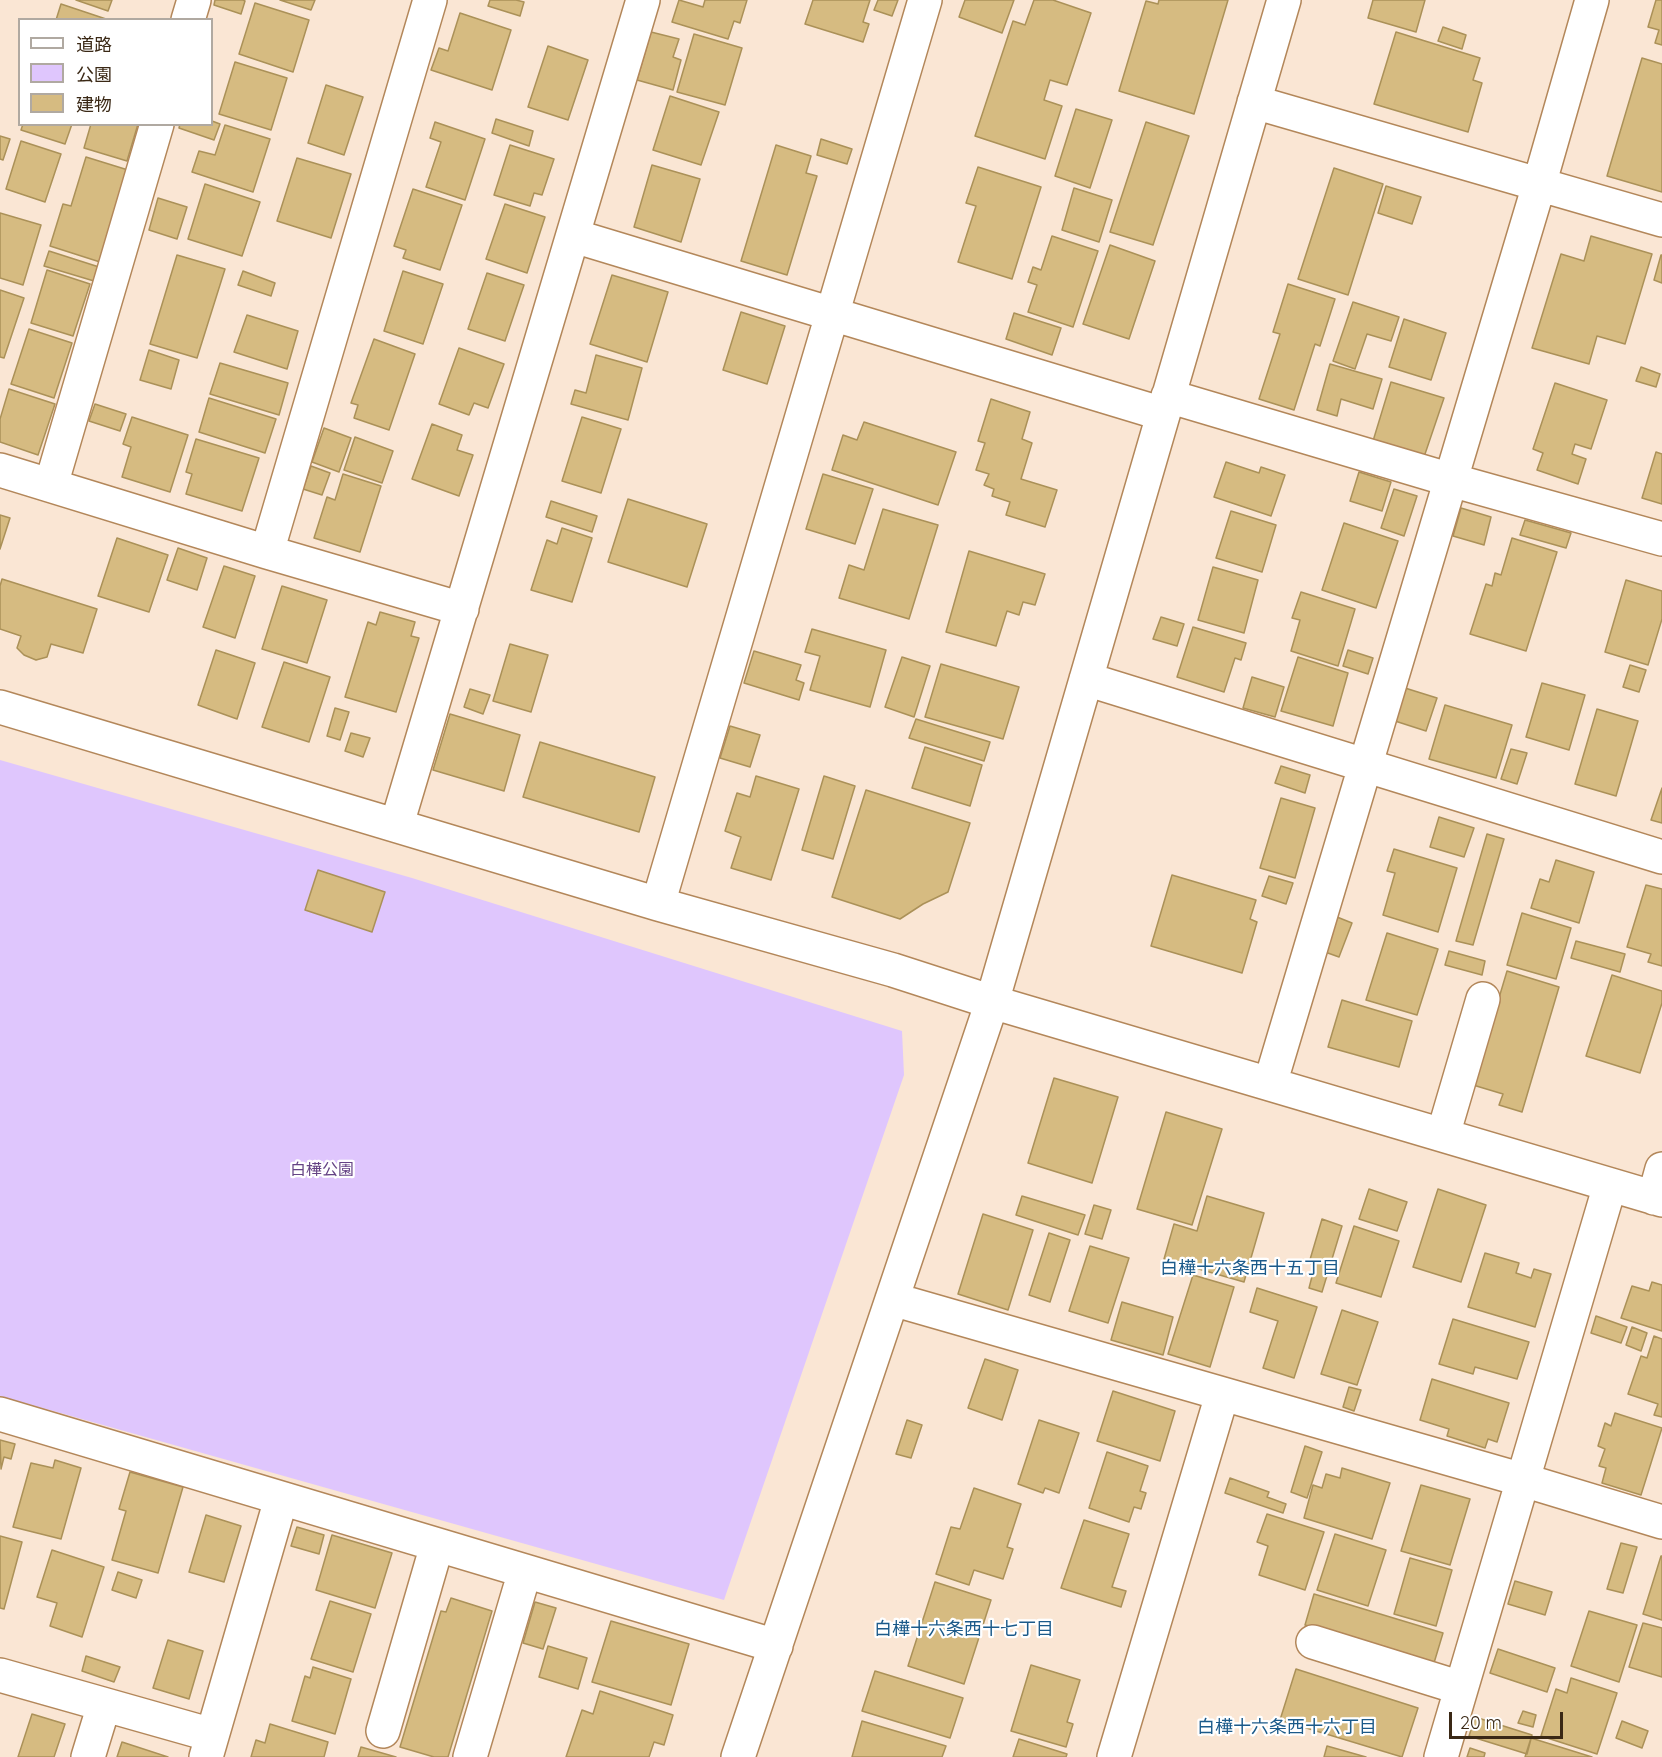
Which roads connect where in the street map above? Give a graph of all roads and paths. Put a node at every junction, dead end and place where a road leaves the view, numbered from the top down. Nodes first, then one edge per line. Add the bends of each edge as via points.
1 (194, 0) edge
2 (430, 0) edge
3 (643, 0) edge
4 (925, 0) edge
5 (1284, 0) edge
6 (1592, 0) edge
7 (189, 18) edge
8 (1254, 102) junction
9 (156, 126) edge
10 (1539, 185) junction
11 (1662, 220) edge
12 (574, 236) junction
13 (833, 314) junction
14 (1165, 405) junction
15 (0, 470) edge
16 (1451, 480) junction
17 (51, 485) junction
18 (1662, 539) edge
19 (267, 552) junction
20 (462, 609) junction
21 (1086, 679) junction
22 (0, 707) edge
23 (1365, 765) junction
24 (396, 824) junction
25 (1662, 857) edge
26 (658, 904) junction
27 (1483, 999) dead end
28 (992, 1002) junction
29 (1270, 1084) junction
30 (1443, 1135) junction
31 (1610, 1185) junction
32 (1659, 1189) edge
33 (892, 1299) junction
34 (1222, 1395) junction
35 (0, 1414) edge
36 (1523, 1480) junction
37 (281, 1499) junction
38 (1662, 1522) edge
39 (437, 1545) junction
40 (525, 1571) junction
41 (1313, 1642) dead end
42 (776, 1646) junction
43 (0, 1675) edge
44 (1461, 1688) junction
45 (104, 1705) junction
46 (383, 1731) dead end
47 (209, 1746) edge
48 (88, 1757) edge
49 (470, 1757) edge
50 (738, 1757) edge
51 (1114, 1757) edge
52 (1441, 1757) edge

1 - 7 street
2 - 19 street
3 - 12 street
4 - 13 street
5 - 8 street
6 - 10 street
8 - 10 street
8 - 14 street
9 - 17 street
10 - 11 street
10 - 16 street
12 - 13 street
12 - 20 street
13 - 14 street
13 - 26 street
14 - 16 street
14 - 21 street
15 - 17 street
16 - 18 street
16 - 23 street
17 - 19 street
19 - 20 street
20 - 24 street
21 - 23 street
21 - 28 street
22 - 24 street
23 - 25 street
23 - 29 street
24 - 26 street
26 - 28 street
27 - 30 street
28 - 29 street
28 - 33 street
29 - 30 street
30 - 31 street
31 - 32 street
31 - 36 street
33 - 34 street
33 - 42 street
34 - 36 street
34 - 51 street
35 - 37 street
36 - 38 street
36 - 44 street
37 - 39 street
37 - 47 street
39 - 40 street
39 - 46 street
40 - 42 street
40 - 49 street
41 - 44 street
42 - 50 street
43 - 45 street
44 - 52 street
45 - 47 street
45 - 48 street

